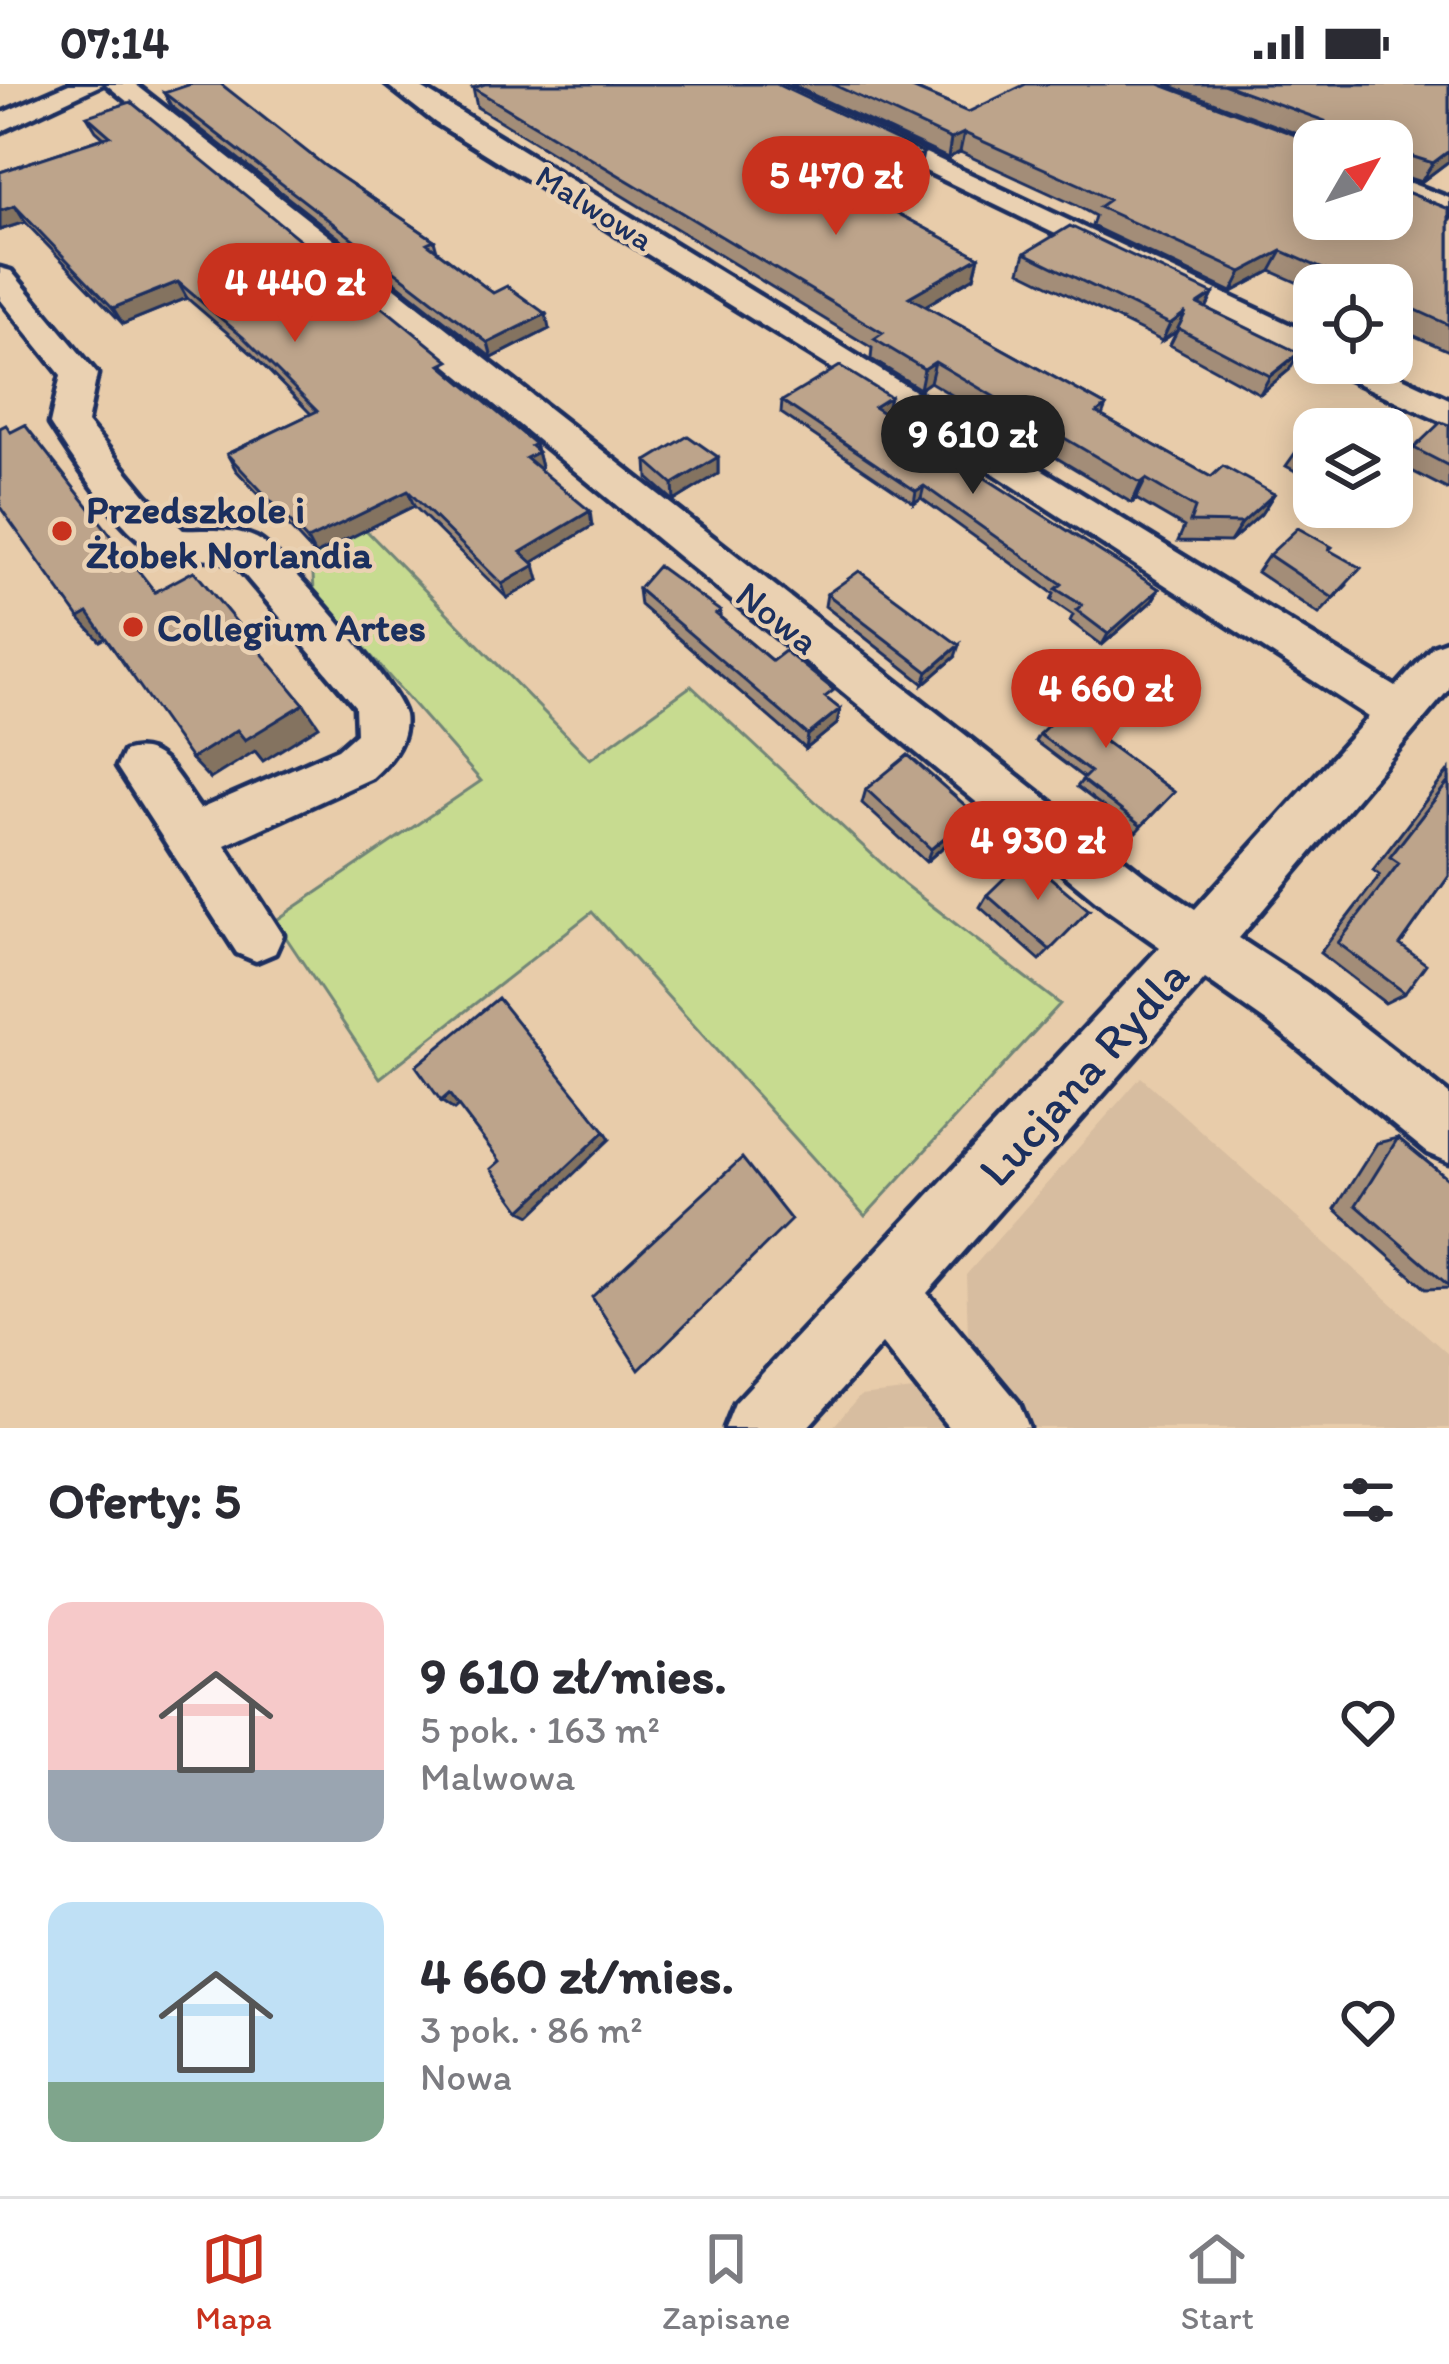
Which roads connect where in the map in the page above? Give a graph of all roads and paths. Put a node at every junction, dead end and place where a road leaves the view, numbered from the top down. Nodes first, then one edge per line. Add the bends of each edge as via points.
1 (90, 84) edge
2 (119, 84) edge
3 (398, 84) edge
4 (759, 84) edge
5 (0, 124) edge
6 (1413, 193) edge
7 (1449, 208) edge
8 (0, 278) edge
9 (1293, 339) edge
10 (1388, 384) edge
11 (1449, 413) edge
12 (1449, 658) edge
13 (1400, 713) junction
14 (141, 767) dead end
15 (191, 838) junction
16 (256, 935) dead end
17 (1198, 943) junction
18 (1449, 1132) edge
19 (884, 1293) junction
20 (760, 1428) edge
21 (994, 1428) edge

1 - 5 street
2 - 17 street, Nowa via 778,617
3 - 13 street, Malwowa
4 - 9 street
6 - 7 street
8 - 15 street via 79,374 68,424 158,532 183,543 231,544 253,556 380,709 379,736 357,762
10 - 11 street
12 - 13 street, Lucjana Rydla
13 - 17 street, Lucjana Rydla
14 - 15 street
15 - 16 street
17 - 18 street, Nowa via 1288,1003
17 - 19 street, Lucjana Rydla
19 - 20 street, Lucjana Rydla
19 - 21 street

